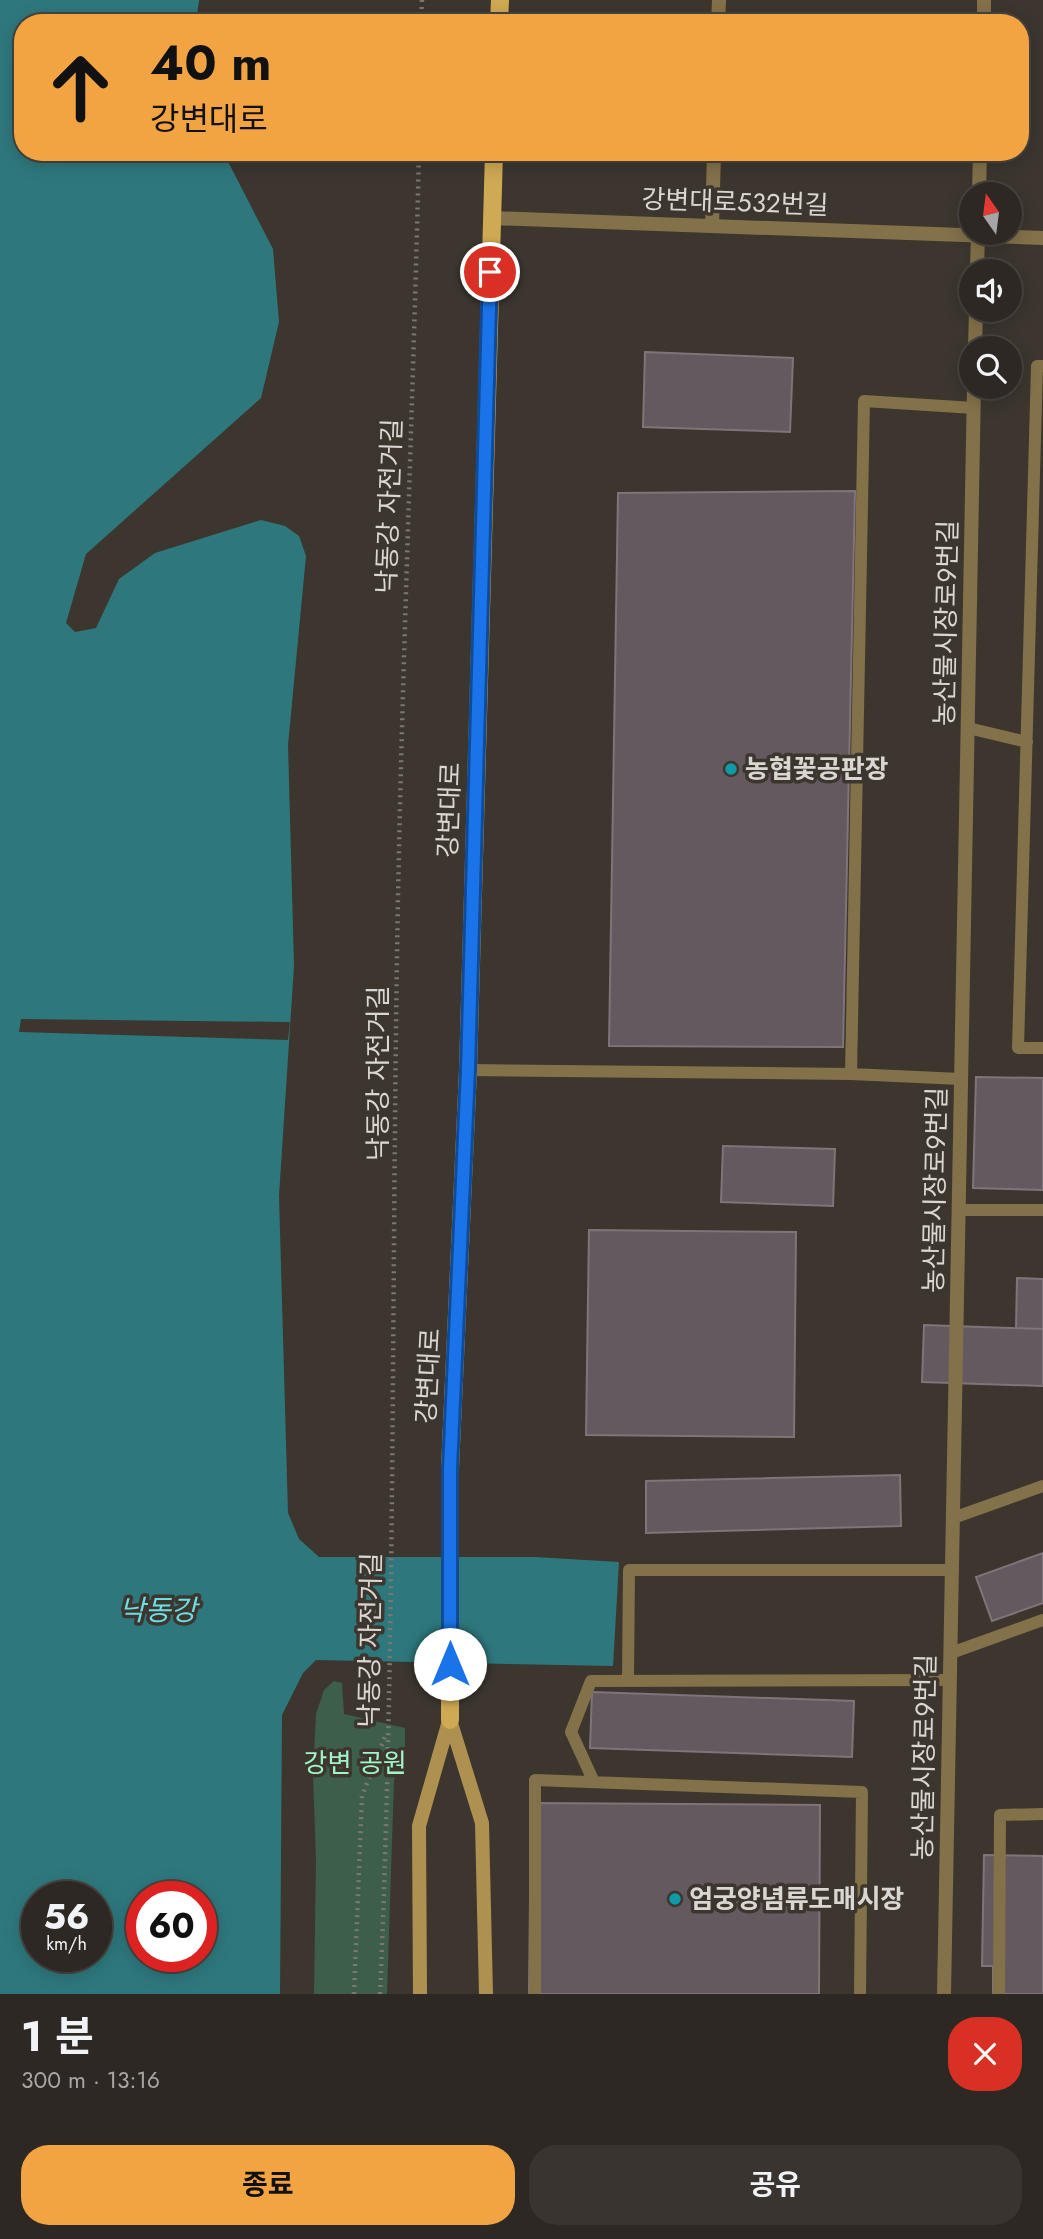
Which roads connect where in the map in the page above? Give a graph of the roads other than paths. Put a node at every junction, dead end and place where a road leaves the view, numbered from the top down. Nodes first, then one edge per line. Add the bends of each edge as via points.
1 (494, 161) edge
2 (714, 161) edge
3 (980, 161) edge
4 (979, 182) edge
5 (491, 218) junction
6 (712, 226) junction
7 (959, 233) edge
8 (1022, 237) edge
9 (1043, 239) edge
10 (1043, 366) edge
11 (974, 399) edge
12 (974, 408) junction
13 (968, 728) junction
14 (1027, 742) junction
15 (1043, 1048) edge
16 (468, 1070) junction
17 (851, 1074) junction
18 (961, 1079) junction
19 (959, 1210) junction
20 (1043, 1210) edge
21 (1043, 1486) edge
22 (953, 1518) junction
23 (953, 1570) junction
24 (1043, 1620) edge
25 (951, 1653) junction
26 (628, 1679) junction
27 (950, 1680) junction
28 (450, 1720) junction
29 (594, 1782) junction
30 (1043, 1814) edge
31 (420, 1994) edge
32 (486, 1994) edge
33 (535, 1994) edge
34 (860, 1994) edge
35 (944, 1994) edge
36 (999, 1994) edge

1 - 5 main road, 강변대로
2 - 6 street
3 - 4 street
5 - 6 street, 강변대로532번길
5 - 16 main road, 강변대로
6 - 7 street, 강변대로532번길
8 - 9 street, 강변대로532번길
10 - 14 lane via 1037,366
11 - 12 street, 농산물시장로9번길
12 - 13 street, 농산물시장로9번길
12 - 17 lane via 864,401
13 - 14 lane
13 - 18 street, 농산물시장로9번길
14 - 15 lane via 1018,1048
16 - 17 lane
16 - 28 main road, 강변대로 via 450,1468
17 - 18 lane
18 - 19 street, 농산물시장로9번길
19 - 20 lane
19 - 22 street, 농산물시장로9번길
21 - 22 lane
22 - 23 street, 농산물시장로9번길
23 - 25 street, 농산물시장로9번길
23 - 26 lane via 629,1570
24 - 25 lane
25 - 27 street, 농산물시장로9번길
26 - 27 lane
26 - 29 lane via 591,1681 571,1732
27 - 35 street, 농산물시장로9번길
28 - 31 main road via 419,1826
28 - 32 main road via 482,1823
29 - 33 lane via 535,1780
29 - 34 lane via 862,1792
30 - 36 lane via 1000,1815

